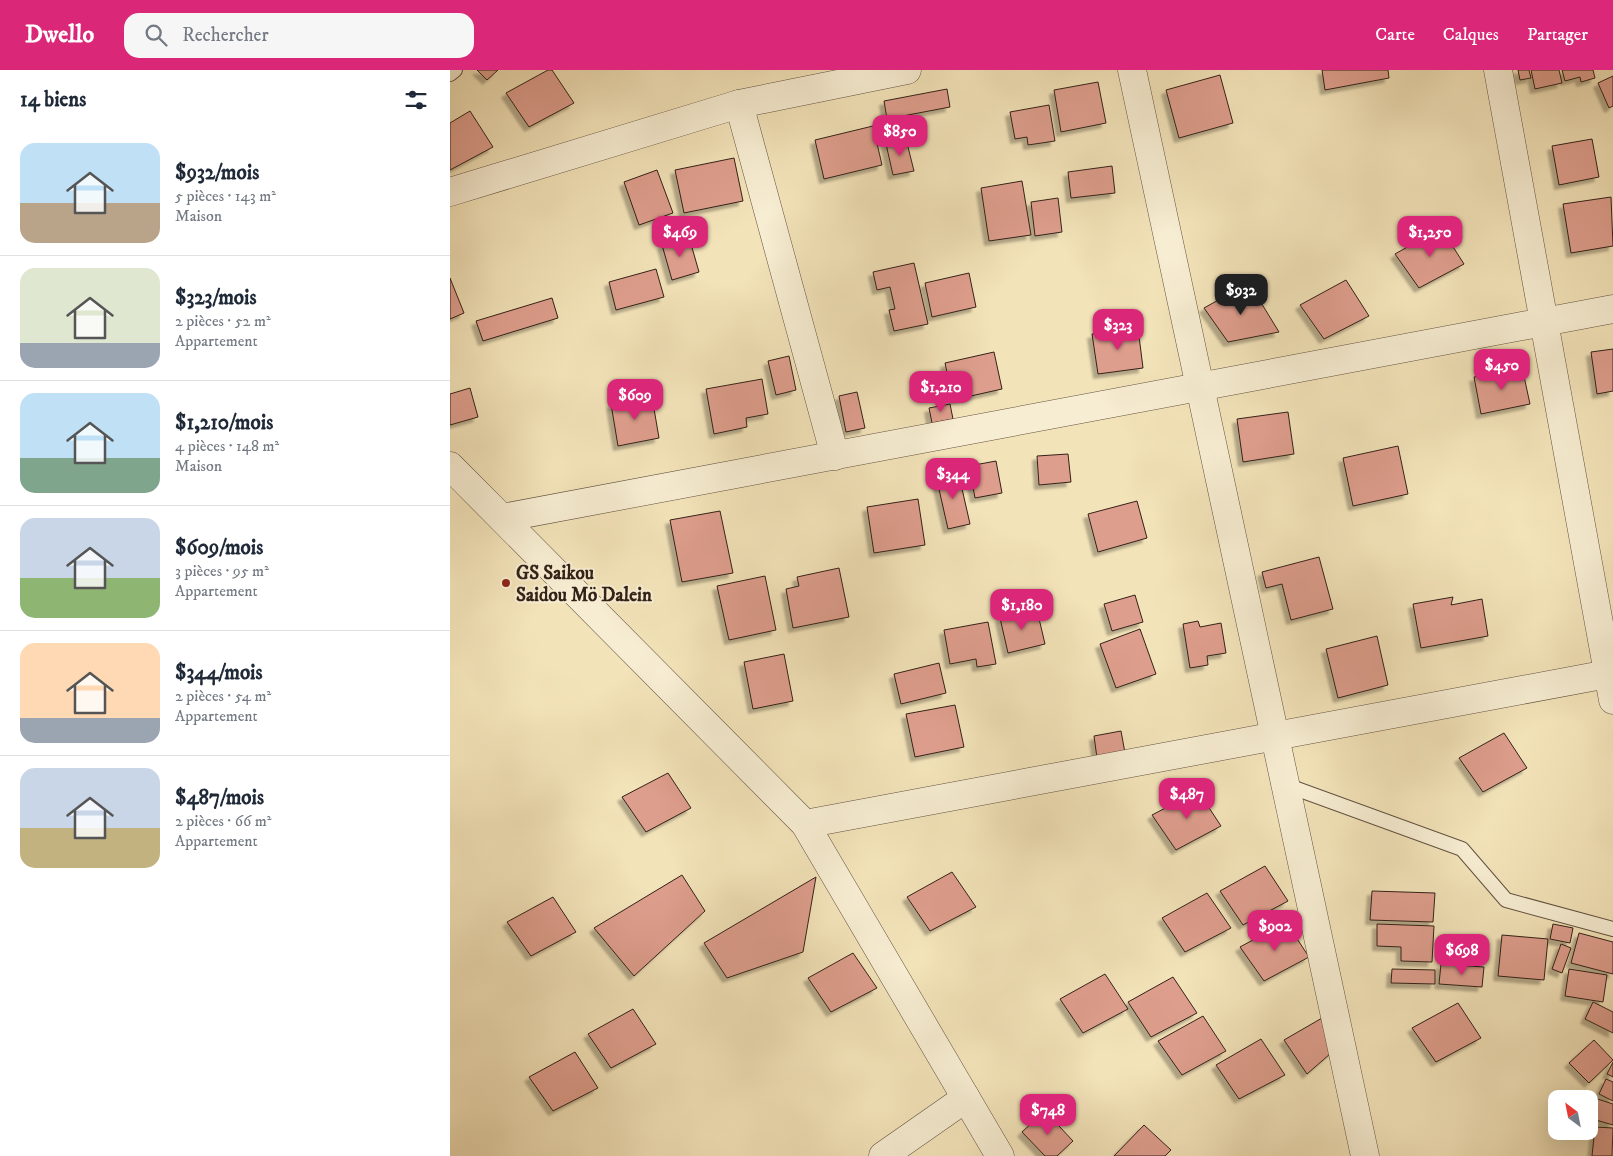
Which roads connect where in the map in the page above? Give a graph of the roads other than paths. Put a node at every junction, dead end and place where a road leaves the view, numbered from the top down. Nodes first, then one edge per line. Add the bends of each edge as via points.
1 (455, 70) edge
2 (907, 70) edge
3 (1132, 70) edge
4 (1498, 70) edge
5 (450, 74) edge
6 (739, 104) junction
7 (450, 192) edge
8 (1613, 309) edge
9 (1544, 322) junction
10 (1200, 387) junction
11 (835, 456) junction
12 (450, 466) edge
13 (502, 518) junction
14 (1611, 682) edge
15 (1275, 736) junction
16 (1286, 785) junction
17 (805, 824) junction
18 (1613, 929) edge
19 (966, 1098) junction
20 (883, 1156) edge
21 (1000, 1156) edge
22 (1365, 1156) edge

1 - 5 lane
2 - 6 street
3 - 10 street
4 - 9 street
6 - 7 street
6 - 11 street
8 - 9 street
9 - 10 street
9 - 14 street
10 - 11 street
10 - 15 street
11 - 13 street
12 - 13 street
13 - 17 street
14 - 15 street
15 - 16 street
15 - 17 street
16 - 18 lane via 1462,849 1506,900
16 - 22 street
17 - 19 street
19 - 20 street
19 - 21 street

